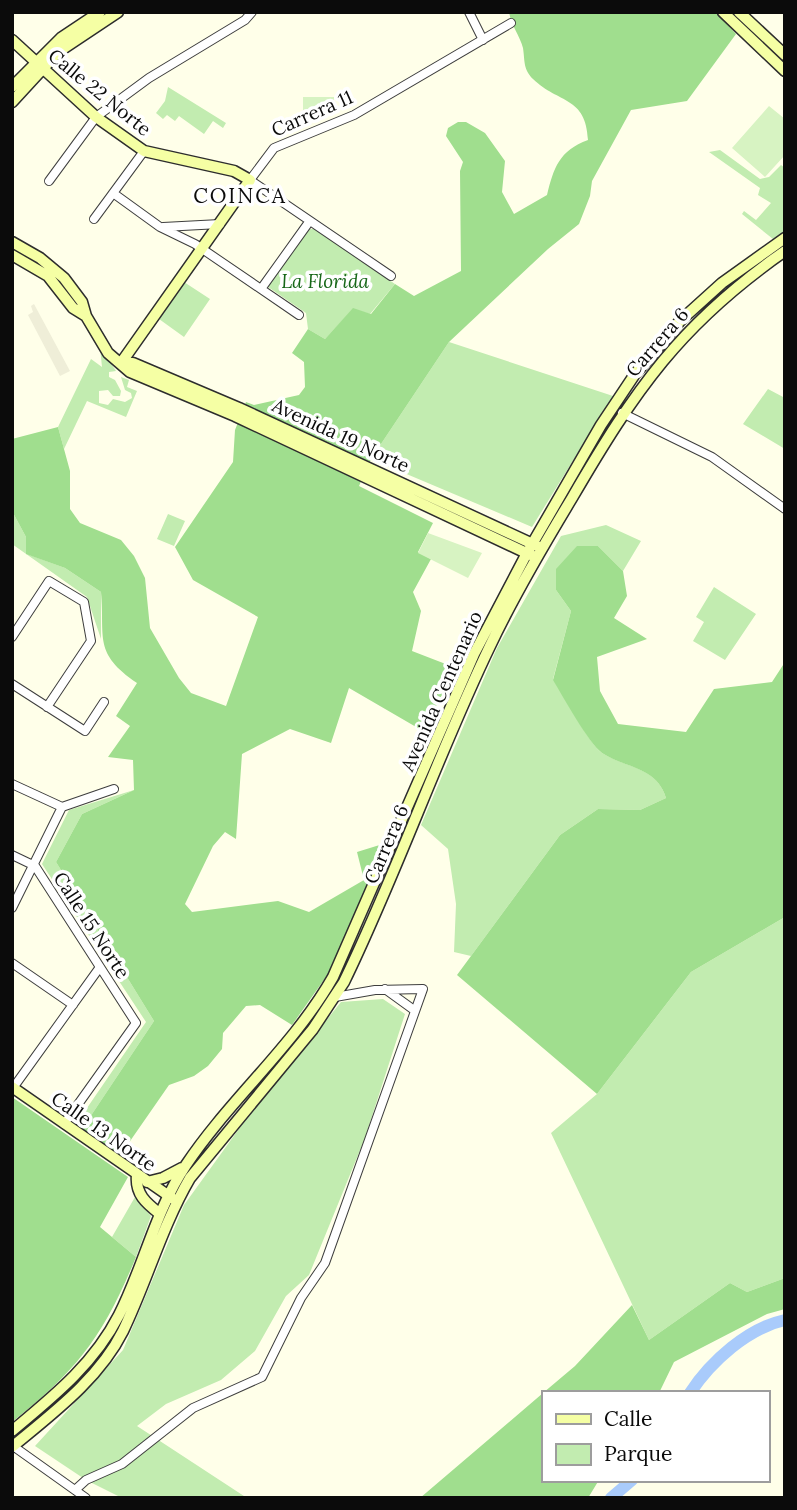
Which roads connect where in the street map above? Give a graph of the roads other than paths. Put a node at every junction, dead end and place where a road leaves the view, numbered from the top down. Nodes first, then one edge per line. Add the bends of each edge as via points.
1 (118, 12) edge
2 (469, 12) edge
3 (723, 12) edge
4 (252, 13) edge
5 (99, 15) edge
6 (738, 17) edge
7 (511, 23) dead end
8 (12, 40) edge
9 (483, 40) junction
10 (785, 55) edge
11 (38, 66) junction
12 (785, 71) edge
13 (12, 87) edge
14 (12, 102) edge
15 (96, 117) junction
16 (144, 151) junction
17 (250, 180) junction
18 (49, 181) dead end
19 (113, 193) junction
20 (94, 219) dead end
21 (309, 222) junction
22 (220, 224) junction
23 (160, 227) junction
24 (785, 238) edge
25 (12, 242) edge
26 (202, 249) junction
27 (785, 251) edge
28 (12, 255) edge
29 (391, 276) dead end
30 (261, 289) junction
31 (299, 315) dead end
32 (86, 316) junction
33 (667, 345) junction
34 (121, 363) junction
35 (622, 413) junction
36 (785, 509) edge
37 (535, 551) junction
38 (12, 637) edge
39 (12, 684) edge
40 (104, 702) dead end
41 (47, 707) junction
42 (12, 784) edge
43 (114, 789) dead end
44 (62, 807) junction
45 (12, 856) edge
46 (35, 866) junction
47 (12, 908) edge
48 (12, 962) edge
49 (100, 967) junction
50 (385, 989) junction
51 (335, 997) junction
52 (73, 1005) junction
53 (414, 1010) junction
54 (13, 1088) edge
55 (64, 1124) junction
56 (185, 1166) junction
57 (142, 1179) junction
58 (172, 1198) junction
59 (160, 1214) junction
60 (12, 1431) edge
61 (13, 1446) edge
62 (72, 1487) junction
63 (86, 1498) edge

1 - 5 main road
2 - 9 street
3 - 6 main road
4 - 15 street
5 - 11 main road via 61,38
6 - 10 main road
6 - 12 main road
7 - 9 street, Carrera 11
8 - 11 main road, Calle 22 Norte
9 - 17 street, Carrera 11 via 354,115 274,148
11 - 13 main road
11 - 14 main road
11 - 15 main road, Calle 22 Norte
15 - 16 main road, Calle 22 Norte
15 - 18 street
16 - 17 main road, Calle 22 Norte via 234,171
16 - 19 street
17 - 21 street, Calle 22 Norte
17 - 22 main road, Carrera 11
19 - 20 street
19 - 23 street
21 - 29 street, Calle 22 Norte
21 - 30 street
22 - 23 street
22 - 26 main road, Carrera 11
23 - 26 street
24 - 33 main road, Avenida Centenario via 722,283
25 - 32 main road via 64,278 82,302
26 - 30 street
26 - 34 main road, Carrera 11
27 - 33 main road, Carrera 6
28 - 32 main road via 48,276 73,308
30 - 31 street
32 - 34 main road via 107,354
33 - 35 main road, Carrera 6
33 - 37 main road, Avenida Centenario via 601,425
34 - 37 main road, Avenida 19 Norte via 133,363
35 - 36 street via 712,457
35 - 37 main road, Carrera 6
37 - 51 main road, Carrera 6
37 - 56 main road, Avenida Centenario via 474,654 333,977 303,1024
38 - 41 street via 49,581 84,602 91,641
39 - 41 street
40 - 41 street via 85,731
42 - 44 street
43 - 44 street
44 - 46 street
45 - 46 street, Calle 15 Norte
46 - 47 street
46 - 49 street, Calle 15 Norte
48 - 52 street
49 - 52 street
49 - 55 street, Calle 15 Norte via 136,1023
50 - 51 street
50 - 53 street
50 - 53 street via 423,989
51 - 58 main road, Carrera 6
52 - 54 street
53 - 62 street via 325,1263 301,1298 262,1377 193,1408 122,1464
54 - 55 main road, Calle 13 Norte
55 - 57 main road, Calle 13 Norte
56 - 57 main road via 167,1177
56 - 58 main road, Avenida Centenario
57 - 58 main road, Calle 13 Norte
57 - 59 main road via 136,1187 140,1196
58 - 59 main road, Avenida Centenario
58 - 61 main road, Carrera 6 via 122,1332 107,1356 68,1400
59 - 60 main road, Avenida Centenario via 104,1342 67,1385
61 - 62 street
62 - 63 street

